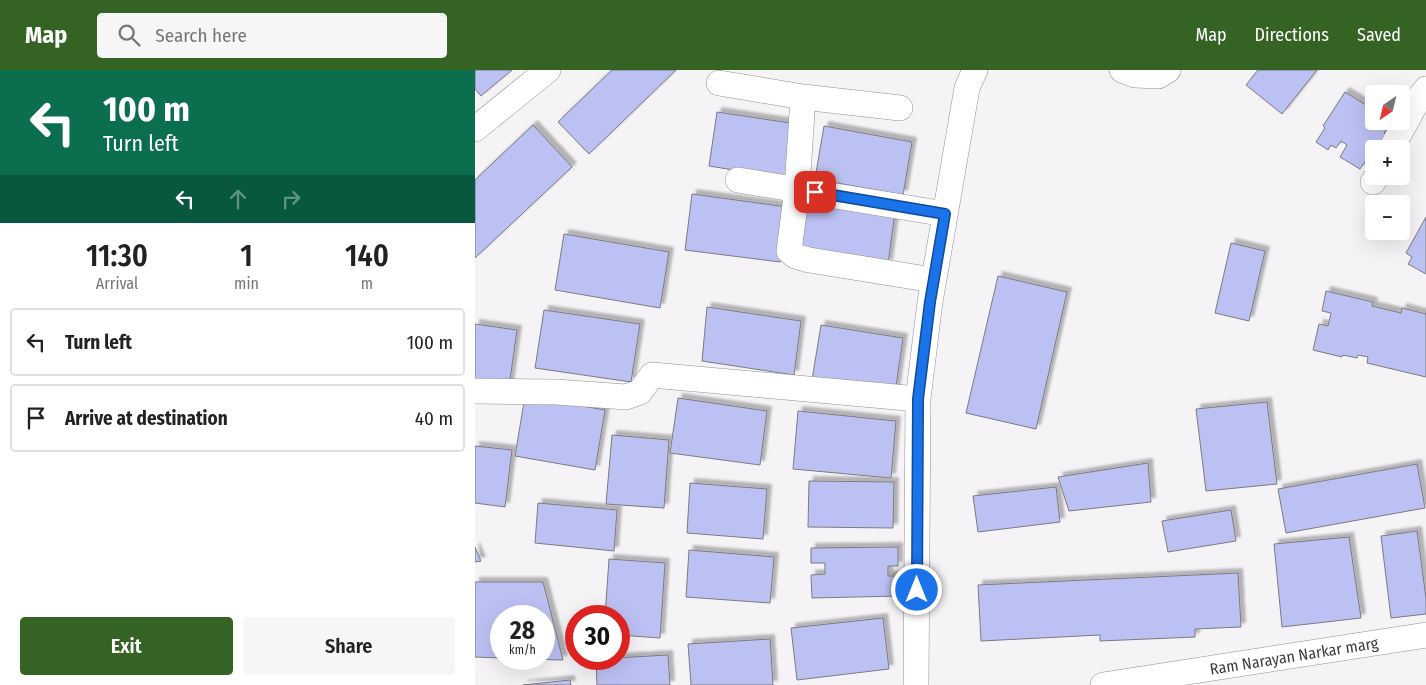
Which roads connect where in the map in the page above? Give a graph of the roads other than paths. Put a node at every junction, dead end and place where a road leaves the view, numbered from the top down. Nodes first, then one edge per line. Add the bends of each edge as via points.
1 (548, 70) edge
2 (975, 70) edge
3 (1122, 70) edge
4 (1168, 70) edge
5 (719, 83) dead end
6 (1426, 89) edge
7 (803, 97) junction
8 (900, 108) dead end
9 (475, 129) edge
10 (1396, 140) edge
11 (738, 180) dead end
12 (797, 189) junction
13 (945, 214) junction
14 (933, 280) junction
15 (475, 391) edge
16 (918, 399) junction
17 (1426, 635) edge
18 (916, 685) edge
19 (1103, 685) edge

1 - 9 street
2 - 13 street via 967,88
3 - 4 street via 1135,76 1158,76
5 - 7 street
6 - 10 street
7 - 8 street
7 - 12 street
11 - 12 street
12 - 13 street
12 - 14 street via 789,251 795,256
13 - 14 street
14 - 16 street
15 - 16 street via 626,397 640,392 652,375
16 - 18 street
17 - 19 street, Ram Narayan Narkar marg

